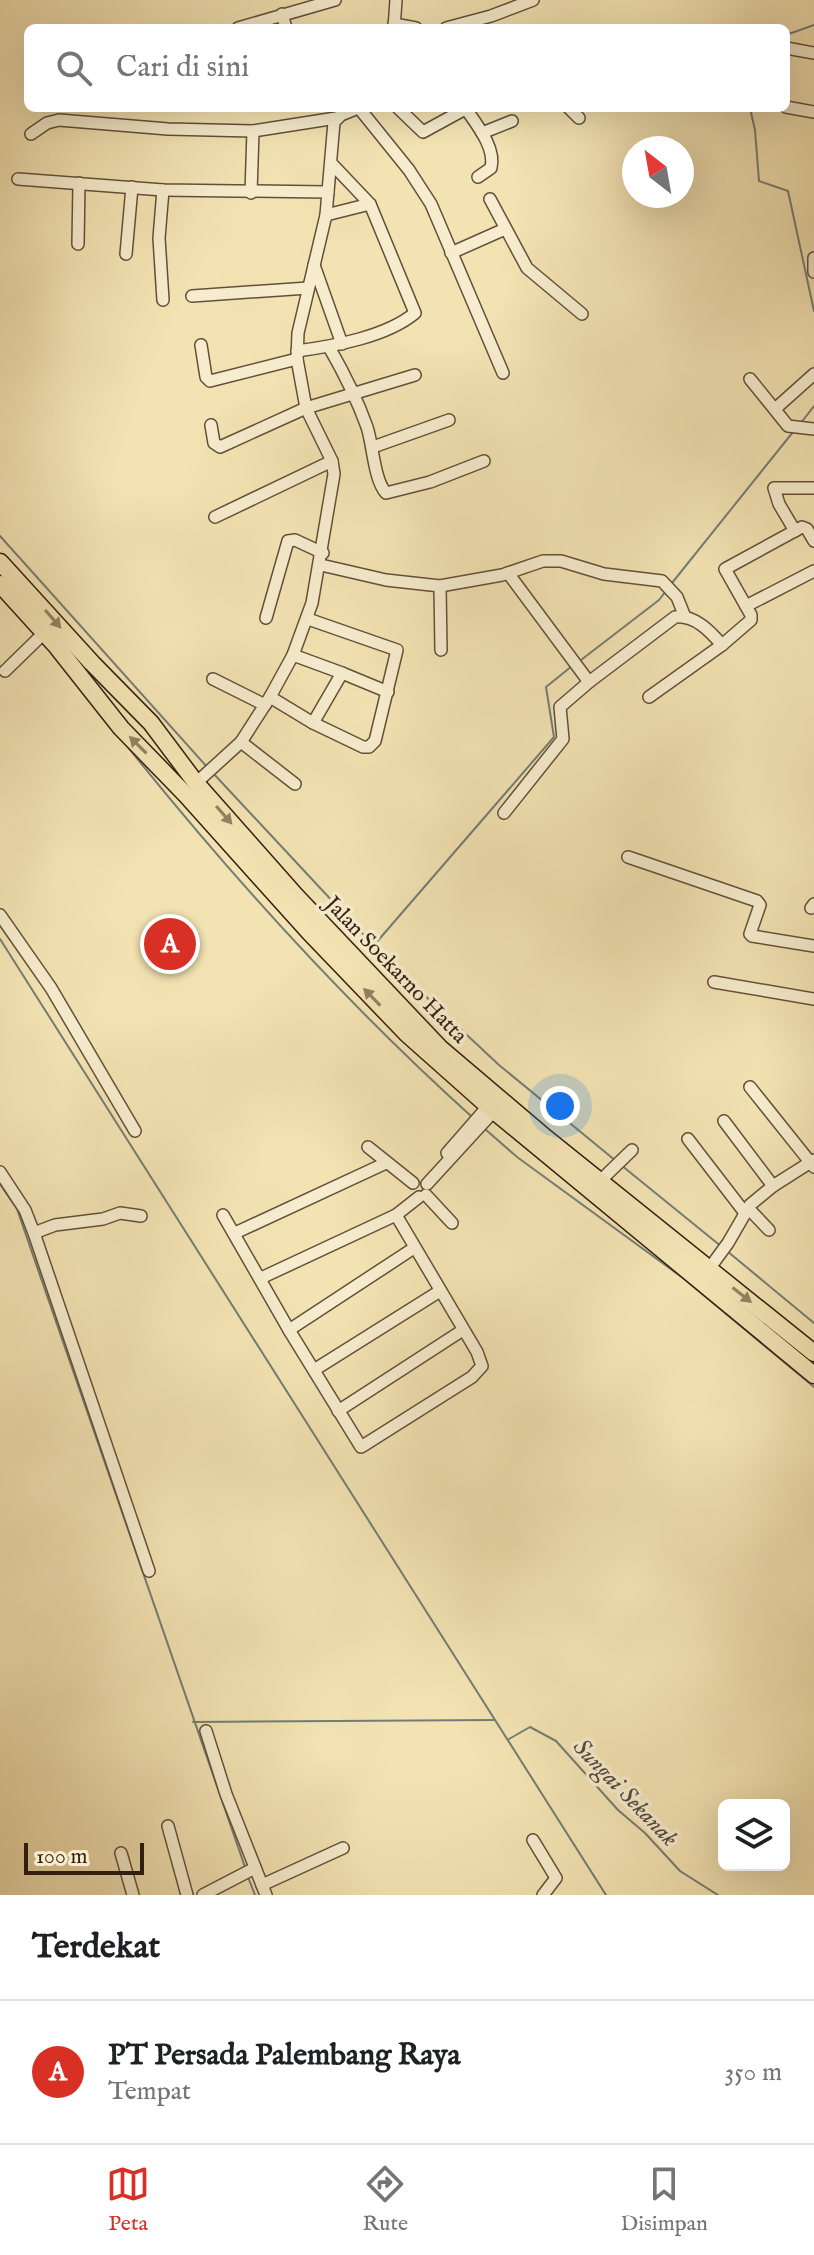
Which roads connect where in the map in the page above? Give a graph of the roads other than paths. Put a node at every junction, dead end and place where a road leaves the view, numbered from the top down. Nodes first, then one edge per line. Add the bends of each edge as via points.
1 (335, 0) edge
2 (396, 0) edge
3 (533, 0) edge
4 (282, 14) junction
5 (251, 24) edge
6 (285, 24) edge
7 (394, 24) edge
8 (461, 24) edge
9 (790, 49) edge
10 (814, 53) edge
11 (790, 108) edge
12 (349, 112) edge
13 (361, 112) edge
14 (402, 112) edge
15 (458, 112) edge
16 (469, 112) edge
17 (573, 112) edge
18 (814, 112) edge
19 (336, 118) junction
20 (579, 118) dead end
21 (512, 121) dead end
22 (253, 131) junction
23 (482, 133) junction
24 (31, 134) dead end
25 (332, 164) junction
26 (478, 177) dead end
27 (18, 179) dead end
28 (79, 183) junction
29 (132, 187) junction
30 (163, 190) junction
31 (328, 192) junction
32 (251, 193) junction
33 (490, 199) dead end
34 (370, 204) junction
35 (326, 215) junction
36 (505, 229) junction
37 (78, 244) dead end
38 (451, 253) junction
39 (126, 254) dead end
40 (814, 258) edge
41 (314, 265) junction
42 (814, 272) edge
43 (308, 288) junction
44 (192, 296) dead end
45 (163, 300) dead end
46 (582, 314) dead end
47 (342, 344) junction
48 (201, 345) dead end
49 (329, 347) junction
50 (297, 355) junction
51 (503, 373) dead end
52 (814, 374) edge
53 (415, 375) dead end
54 (750, 379) dead end
55 (354, 393) junction
56 (306, 408) junction
57 (775, 409) junction
58 (449, 420) dead end
59 (211, 425) dead end
60 (814, 429) edge
61 (373, 447) junction
62 (332, 461) junction
63 (484, 461) dead end
64 (814, 488) edge
65 (215, 517) dead end
66 (795, 531) junction
67 (814, 541) edge
68 (322, 559) junction
69 (0, 562) edge
70 (814, 571) edge
71 (508, 573) junction
72 (0, 584) edge
73 (440, 586) junction
74 (746, 606) junction
75 (685, 617) junction
76 (266, 618) dead end
77 (308, 619) junction
78 (44, 633) junction
79 (722, 645) junction
80 (441, 650) dead end
81 (293, 655) junction
82 (5, 671) dead end
83 (342, 673) junction
84 (213, 679) dead end
85 (589, 682) junction
86 (388, 692) junction
87 (649, 697) dead end
88 (268, 701) junction
89 (313, 723) junction
90 (241, 742) junction
91 (200, 780) junction
92 (295, 784) dead end
93 (504, 813) dead end
94 (628, 857) dead end
95 (0, 915) edge
96 (814, 946) edge
97 (714, 982) dead end
98 (814, 999) edge
99 (396, 1012) junction
100 (750, 1087) dead end
101 (488, 1113) junction
102 (724, 1121) dead end
103 (135, 1131) dead end
104 (688, 1139) dead end
105 (368, 1147) dead end
106 (632, 1150) dead end
107 (386, 1163) junction
108 (813, 1163) edge
109 (0, 1172) edge
110 (600, 1181) junction
111 (773, 1186) junction
112 (422, 1188) junction
113 (747, 1211) junction
114 (223, 1215) dead end
115 (396, 1215) junction
116 (141, 1216) dead end
117 (452, 1223) dead end
118 (769, 1230) dead end
119 (34, 1233) junction
120 (235, 1233) junction
121 (414, 1248) junction
122 (709, 1269) junction
123 (261, 1278) junction
124 (440, 1291) junction
125 (289, 1330) junction
126 (463, 1330) junction
127 (814, 1353) edge
128 (314, 1370) junction
129 (814, 1375) edge
130 (338, 1411) junction
131 (149, 1571) dead end
132 (206, 1731) dead end
133 (168, 1826) dead end
134 (533, 1840) dead end
135 (343, 1848) dead end
136 (121, 1853) dead end
137 (248, 1872) junction
138 (264, 1890) edge
139 (133, 1895) edge
140 (187, 1895) edge
141 (203, 1895) edge
142 (543, 1895) edge

1 - 4 street
2 - 7 street
3 - 8 street
4 - 5 street
4 - 6 street
9 - 10 street
11 - 18 street
12 - 19 street
13 - 38 street via 423,189
14 - 15 street via 421,132
16 - 23 street
17 - 20 street
19 - 22 street
19 - 25 street
21 - 23 street
22 - 24 street via 59,120
22 - 32 street
23 - 26 street via 492,163
25 - 31 street
25 - 34 street
27 - 28 street
28 - 29 street
28 - 37 street
29 - 30 street
29 - 39 street
30 - 32 street
30 - 45 street
31 - 32 street
31 - 35 street
33 - 36 street
34 - 35 street
34 - 47 street via 415,313
35 - 41 street
36 - 38 street
36 - 46 street via 531,273
38 - 51 street
40 - 42 street
41 - 43 street
41 - 47 street
43 - 44 street
43 - 50 street
47 - 49 street
48 - 50 street via 210,381
49 - 50 street
49 - 55 street
50 - 56 street
52 - 57 street
53 - 55 street
54 - 57 street
55 - 56 street
55 - 61 street
56 - 59 street via 220,447 214,443
56 - 62 street
57 - 60 street via 795,428
58 - 61 street
61 - 63 street via 387,494
62 - 65 street
62 - 68 street
64 - 66 street via 774,488
66 - 67 street via 805,527
66 - 74 street via 725,569
68 - 73 street via 386,580
68 - 76 street via 295,540 288,541
68 - 77 street
69 -> 91 highway, Jalan Soekarno Hatta
70 - 74 street
71 - 73 street
71 - 75 street via 552,560 604,574 650,578 669,587
71 - 85 street
72 - 78 highway, Jalan Soekarno Hatta
73 - 80 street
74 - 79 street via 751,620
75 - 79 street
75 - 85 street via 671,620
77 - 81 street
77 - 86 street via 396,648
78 - 82 street
99 -> 78 highway, Jalan Soekarno Hatta via 121,728
79 - 87 street
81 - 83 street
81 - 88 street
83 - 86 street
83 - 89 street
84 - 88 street
85 - 93 street via 560,707 563,739
86 - 89 street via 369,747
88 - 89 street
88 - 90 street
90 - 91 street
90 - 92 street
91 -> 99 highway, Jalan Soekarno Hatta
94 - 96 street via 757,901 752,936
95 - 103 street via 51,988
97 - 98 street
99 - 101 highway, Jalan Soekarno Hatta
99 - 110 highway, Jalan Soekarno Hatta
100 - 108 street
101 - 112 street
101 - 129 highway, Jalan Soekarno Hatta
102 - 111 street
104 - 113 street
105 - 107 street
106 - 110 street
107 - 112 street
107 - 120 street
108 - 111 street
109 - 119 street
110 - 122 highway, Jalan Soekarno Hatta
111 - 113 street
112 - 115 street
112 - 117 street
113 - 118 street
113 - 122 street
114 - 120 street
115 - 121 street
115 - 123 street
116 - 119 street via 120,1213
119 - 131 street
120 - 123 street
121 - 124 street
121 - 125 street
122 -> 127 highway, Jalan Soekarno Hatta
123 - 125 street
124 - 126 street
124 - 128 street
125 - 128 street
126 - 130 street
126 - 130 street via 480,1359 480,1371 472,1377 361,1447
128 - 130 street
132 - 137 street
133 - 140 street
134 - 142 street via 556,1878
135 - 138 street
136 - 139 street
137 - 138 street
137 - 141 street

